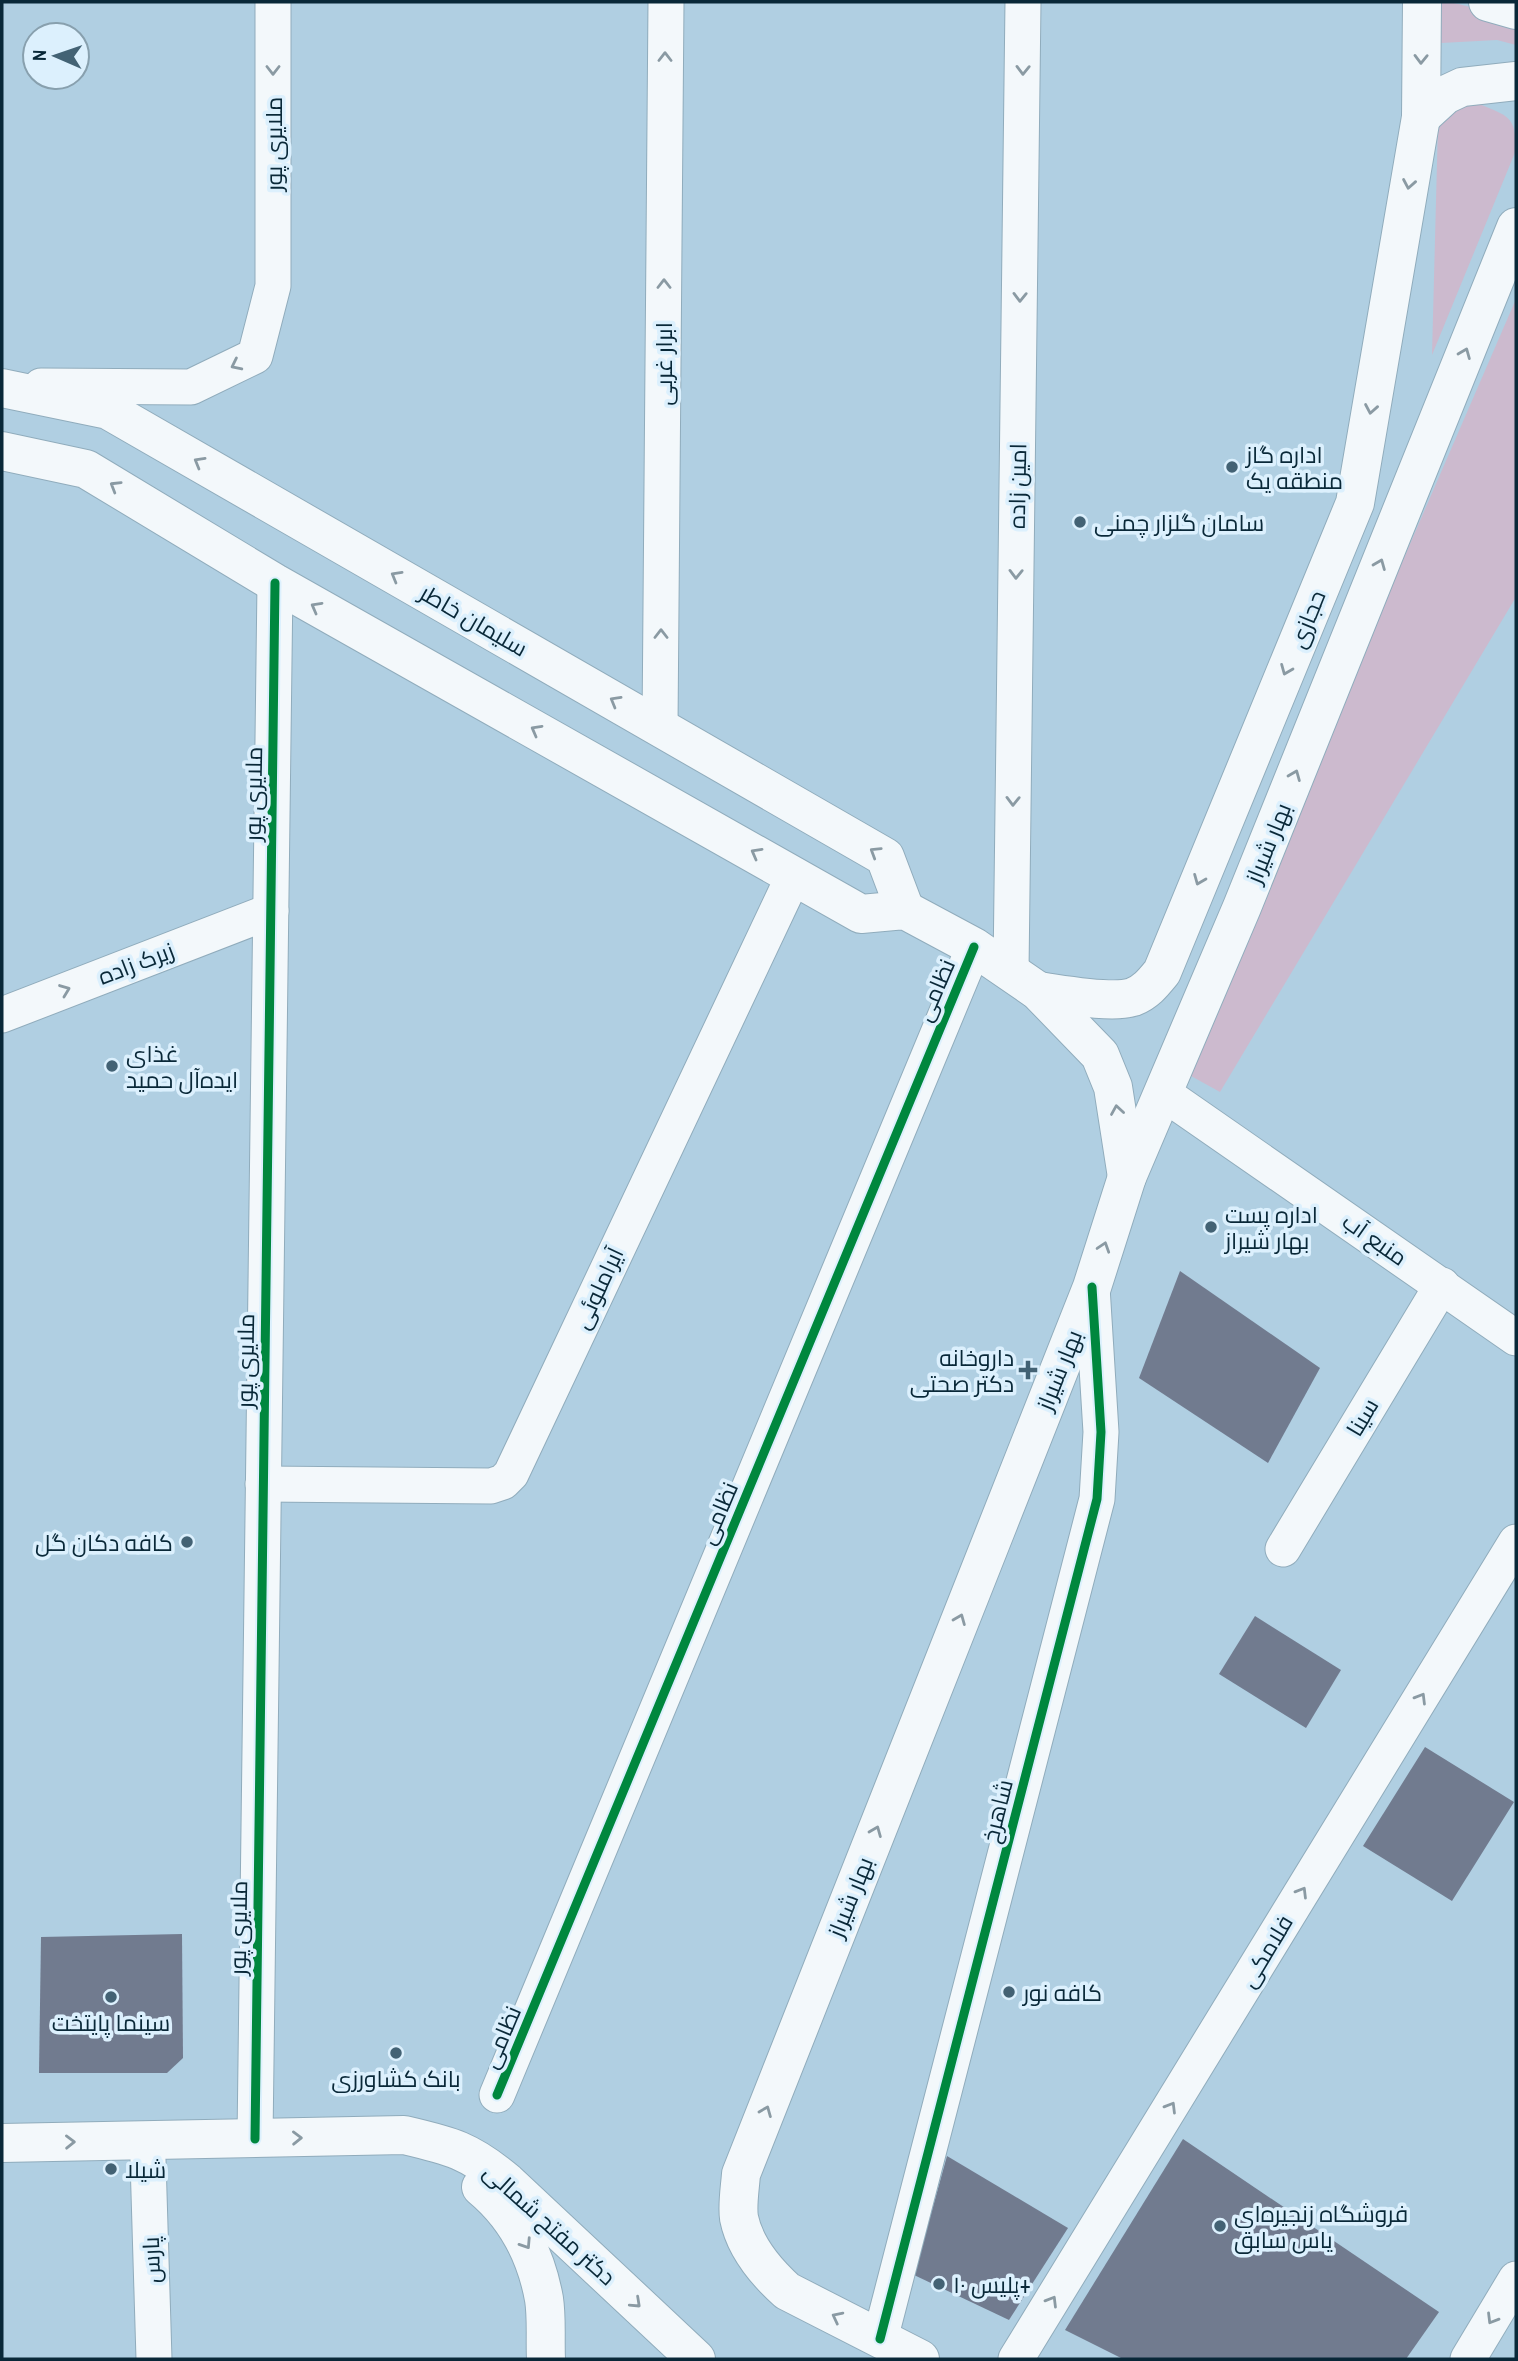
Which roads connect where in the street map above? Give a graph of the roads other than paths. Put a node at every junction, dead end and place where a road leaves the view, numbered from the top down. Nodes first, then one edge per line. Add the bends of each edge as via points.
1 (273, 2) edge
2 (666, 2) edge
3 (1023, 2) edge
4 (1422, 2) edge
5 (1488, 2) edge
6 (1516, 10) edge
7 (1516, 80) edge
8 (1420, 117) junction
9 (1516, 227) edge
10 (2, 387) edge
11 (2, 451) edge
12 (275, 583) junction
13 (660, 727) junction
14 (794, 875) junction
15 (905, 910) junction
16 (271, 911) junction
17 (974, 947) junction
18 (1025, 981) junction
19 (2, 1015) edge
20 (1163, 1093) junction
21 (1127, 1177) junction
22 (1442, 1285) junction
23 (1091, 1287) junction
24 (1516, 1338) edge
25 (263, 1484) junction
26 (1516, 1542) edge
27 (1283, 1549) dead end
28 (498, 2095) dead end
29 (404, 2135) junction
30 (254, 2139) junction
31 (2, 2143) edge
32 (148, 2160) dead end
33 (1516, 2280) edge
34 (880, 2339) junction
35 (154, 2359) edge
36 (546, 2359) edge
37 (696, 2359) edge
38 (920, 2359) edge
39 (1016, 2359) edge
40 (1468, 2359) edge

1 -> 10 street, ملایری پور via 273,286 255,356 191,387
13 -> 2 street, ابرار غربی
3 -> 18 street, امین زاده
4 -> 8 main road, حجازی
5 - 6 main road
7 - 8 main road via 1462,87
8 -> 18 main road, حجازی via 1355,503 1162,972 1150,988 1131,998 1100,999
20 -> 9 main road, بهار شیراز
13 -> 10 main road, سلیمان خاطر via 108,410
12 -> 11 main road via 86,469
14 -> 12 main road
12 - 16 street, ملایری پور
15 -> 13 main road, سلیمان خاطر via 885,857
14 - 15 main road via 861,914
14 - 25 street, آیراملوئی via 511,1474 491,1486
15 - 17 main road
19 -> 16 street, زیرک زاده
16 - 25 street, ملایری پور
17 - 18 main road
17 - 28 street, نظامی
21 -> 18 main road via 1114,1087 1100,1055
20 - 21 main road, بهار شیراز
20 - 22 street, منبع آب
23 -> 21 main road, بهار شیراز
22 - 24 street, منبع آب
22 - 27 street, سینا
23 - 34 street, شاهرخ via 1101,1432 1097,1499
34 -> 23 main road, بهار شیراز via 787,2291 772,2278 752,2251 739,2218 741,2174
25 - 30 street, ملایری پور
39 -> 26 street, فلامکی
30 -> 29 main road, دکتر مفتح شمالی
29 -> 36 main road via 457,2168 498,2202 532,2253 544,2301
29 -> 37 main road, دکتر مفتح شمالی via 452,2146 482,2161
31 -> 30 main road, دکتر مفتح شمالی
32 - 35 street, پارس
33 -> 40 street
34 - 38 main road, بهار شیراز

